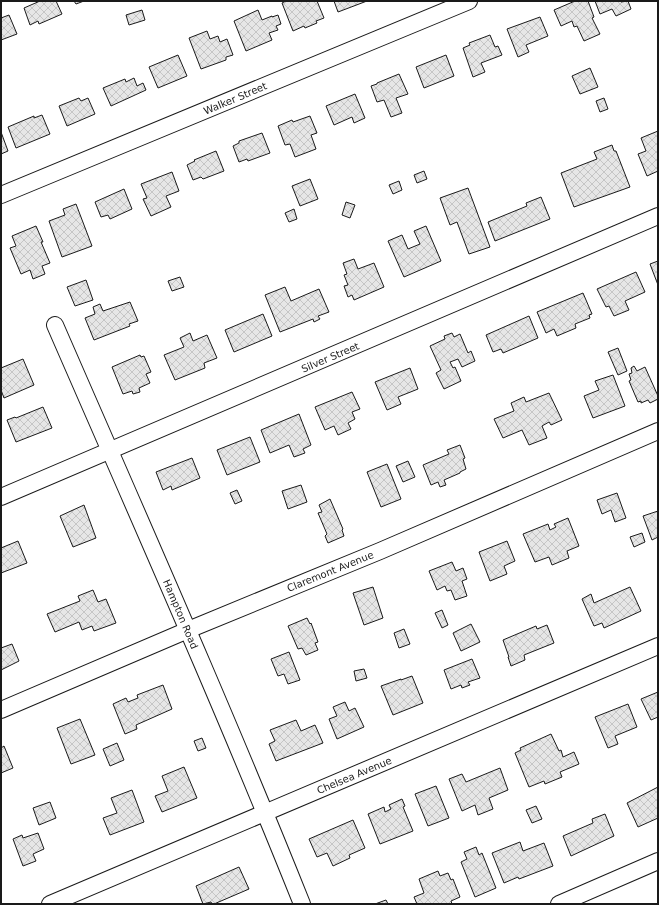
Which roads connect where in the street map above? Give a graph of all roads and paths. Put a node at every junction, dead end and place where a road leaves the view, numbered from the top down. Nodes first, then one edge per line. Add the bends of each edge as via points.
1 (468, 1) edge
2 (1, 195) edge
3 (658, 216) edge
4 (55, 325) dead end
5 (658, 431) edge
6 (110, 451) junction
7 (1, 497) edge
8 (188, 630) junction
9 (658, 646) edge
10 (1, 710) edge
11 (266, 813) junction
12 (658, 861) edge
13 (50, 904) edge
14 (302, 904) edge
15 (559, 904) edge

1 - 2 street, Walker Street
3 - 6 street, Silver Street
4 - 6 street, Hampton Road
5 - 8 street, Claremont Avenue via 380,551
6 - 7 street, Silver Street
6 - 8 street, Hampton Road
8 - 10 street, Claremont Avenue
8 - 11 street, Hampton Road
9 - 11 street, Chelsea Avenue
11 - 13 street, Chelsea Avenue
11 - 14 street, Hampton Road
12 - 15 street

